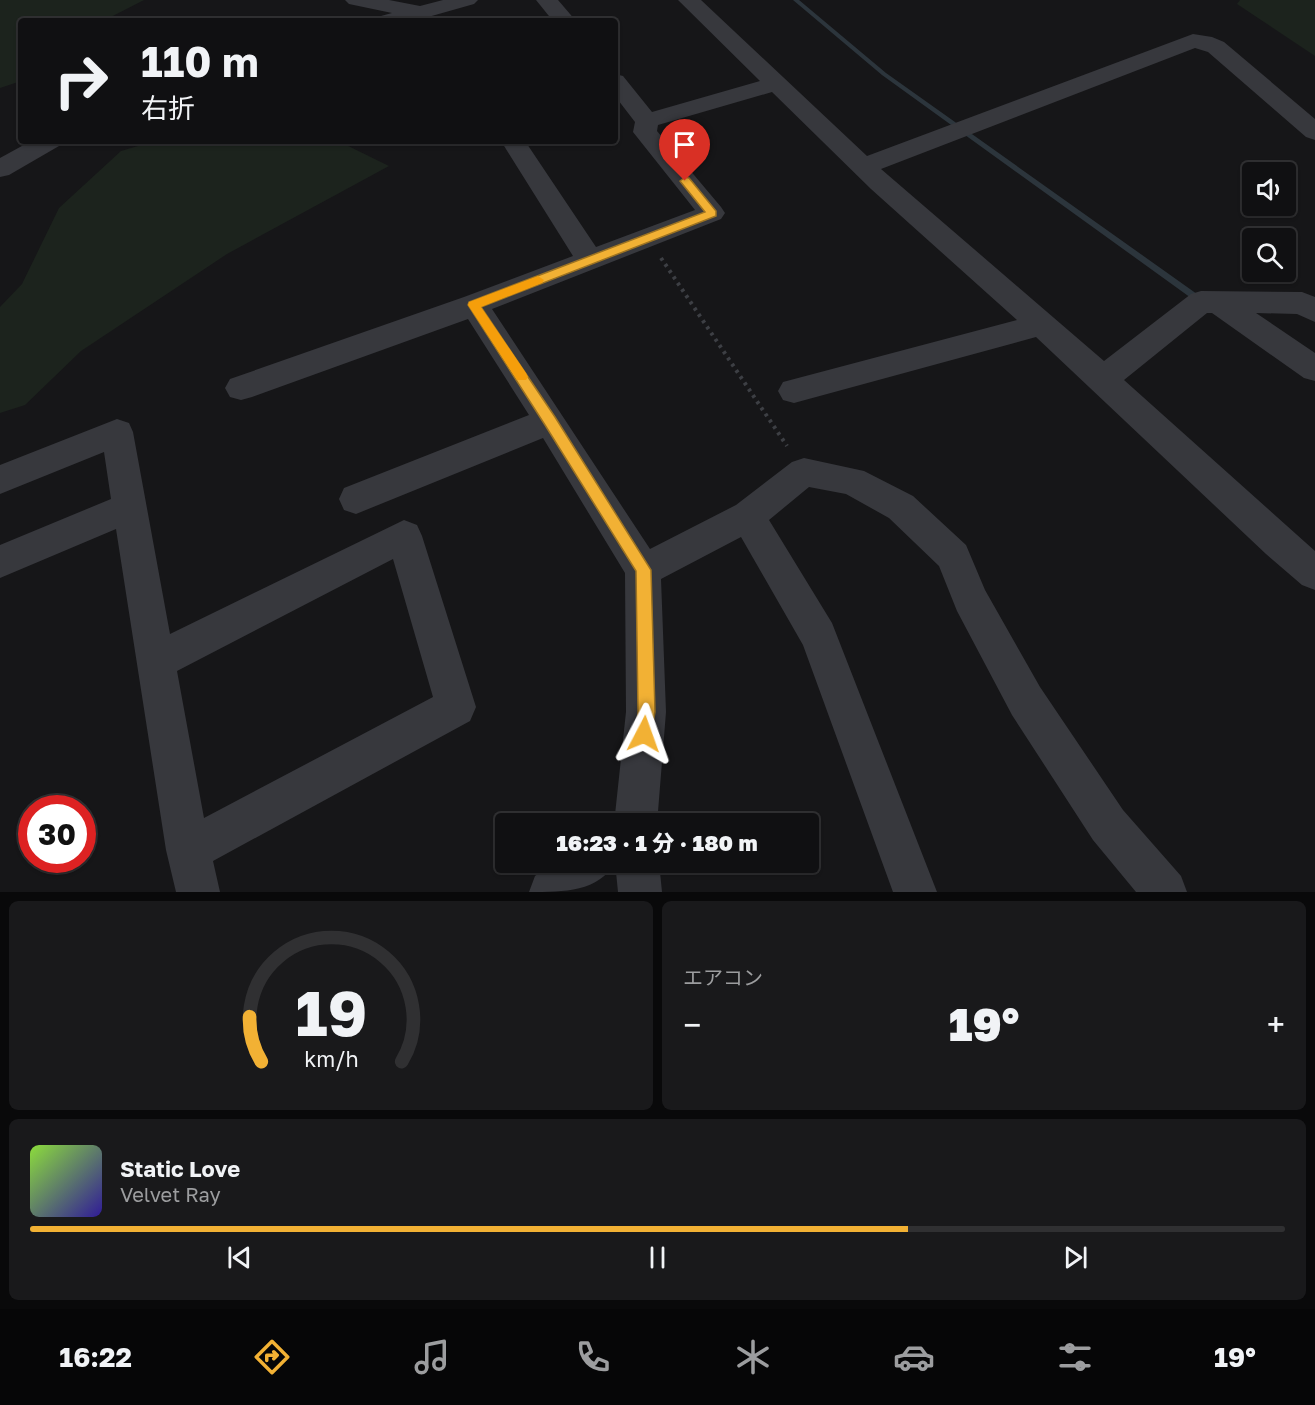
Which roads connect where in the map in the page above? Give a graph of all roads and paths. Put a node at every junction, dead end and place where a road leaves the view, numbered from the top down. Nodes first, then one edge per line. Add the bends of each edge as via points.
1 (356, 0) edge
2 (467, 0) edge
3 (547, 0) edge
4 (689, 0) edge
5 (428, 15) edge
6 (408, 18) edge
7 (562, 18) edge
8 (775, 84) junction
9 (618, 85) edge
10 (647, 121) junction
11 (1315, 132) edge
12 (45, 144) edge
13 (515, 144) edge
14 (863, 167) junction
15 (0, 169) edge
16 (647, 238) junction
17 (590, 261) junction
18 (1218, 302) junction
19 (474, 305) junction
20 (1315, 311) edge
21 (1040, 325) junction
22 (1315, 369) edge
23 (1103, 379) junction
24 (242, 388) dead end
25 (794, 391) dead end
26 (550, 421) junction
27 (804, 472) junction
28 (0, 480) edge
29 (356, 499) dead end
30 (130, 507) junction
31 (748, 516) junction
32 (0, 562) edge
33 (643, 570) junction
34 (1315, 573) edge
35 (156, 661) junction
36 (636, 813) edge
37 (188, 850) junction
38 (578, 873) edge
39 (638, 873) edge
40 (198, 892) edge
41 (551, 892) edge
42 (640, 892) edge
43 (915, 892) edge
44 (1165, 892) edge

1 - 5 street
2 - 5 street
3 - 7 street
4 - 8 street
5 - 6 street
8 - 10 street
8 - 14 street
9 - 10 street
10 - 16 street via 645,132 712,213
11 - 14 street via 1216,47 1193,41
12 - 15 street
13 - 17 street
14 - 21 street
16 - 17 street
16 - 27 path
17 - 19 street
18 - 20 street via 1302,303
18 - 22 street
18 - 23 street via 1201,302
19 - 24 street
19 - 26 street
21 - 23 street
21 - 25 street
23 - 34 street
26 - 29 street
26 - 33 street
27 - 31 street
27 - 44 street via 852,481 901,507 953,556 970,599 1026,701 1108,825
28 - 30 street via 117,432
30 - 32 street
30 - 35 street
31 - 33 street
31 - 43 street via 819,636
33 - 36 street via 646,712
35 - 37 street
35 - 37 street via 404,536 456,707
37 - 40 street
38 - 41 street
39 - 42 street

